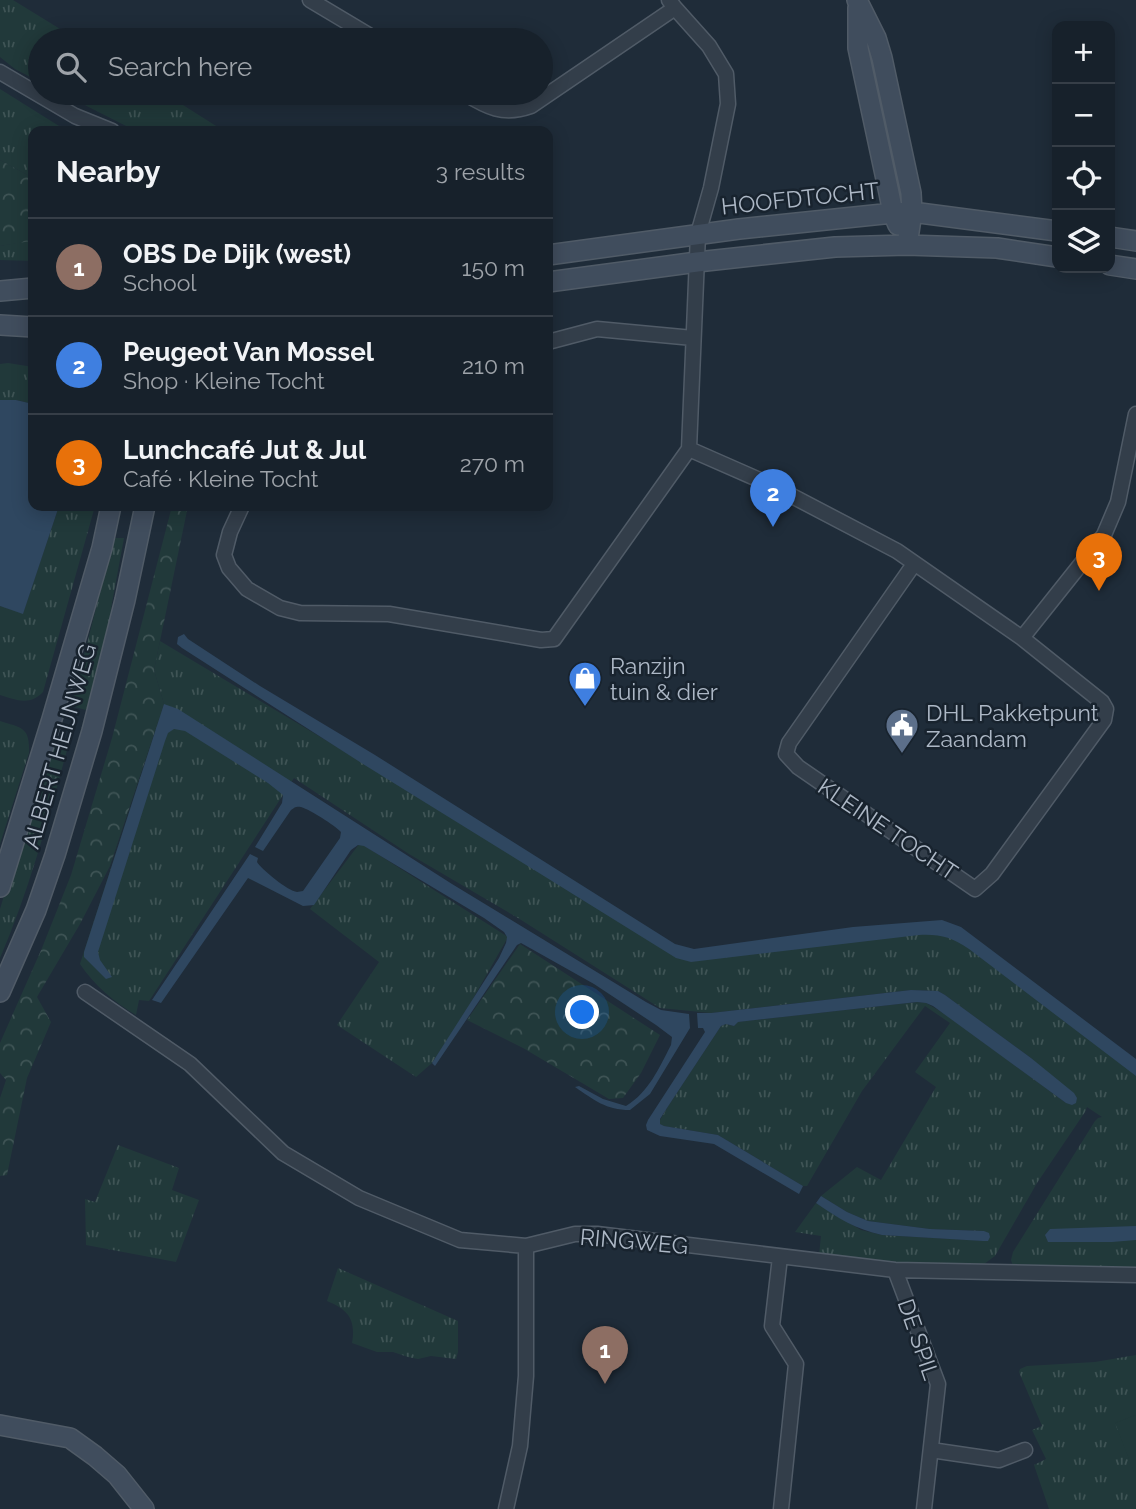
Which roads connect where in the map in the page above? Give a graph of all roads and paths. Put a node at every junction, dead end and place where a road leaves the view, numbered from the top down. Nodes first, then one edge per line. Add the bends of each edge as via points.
1 (310, 0) edge
2 (858, 2) edge
3 (672, 4) edge
4 (357, 28) edge
5 (0, 72) edge
6 (28, 88) edge
7 (553, 90) edge
8 (56, 105) edge
9 (486, 105) edge
10 (532, 105) edge
11 (99, 126) edge
12 (903, 212) junction
13 (1052, 230) edge
14 (698, 234) junction
15 (1115, 238) edge
16 (1136, 241) edge
17 (907, 245) junction
18 (553, 254) edge
19 (1052, 256) edge
20 (697, 262) junction
21 (1115, 266) edge
22 (1136, 269) edge
23 (553, 281) edge
24 (28, 288) edge
25 (0, 291) edge
26 (0, 326) edge
27 (28, 327) edge
28 (693, 338) junction
29 (553, 341) edge
30 (1136, 414) edge
31 (689, 449) junction
32 (110, 511) edge
33 (144, 511) edge
34 (240, 511) edge
35 (914, 564) junction
36 (1022, 638) junction
37 (0, 887) edge
38 (0, 992) edge
39 (85, 992) dead end
40 (526, 1246) junction
41 (780, 1257) junction
42 (895, 1270) junction
43 (1136, 1275) edge
44 (0, 1425) edge
45 (931, 1450) junction
46 (1025, 1450) dead end
47 (144, 1509) edge
48 (506, 1509) edge
49 (781, 1509) edge
50 (924, 1509) edge

1 - 4 street
2 - 12 main road via 882,58 911,193
3 - 7 street
3 - 14 street via 726,75 725,122
5 - 6 street
8 - 11 street
9 - 10 street via 505,111
12 - 13 main road, HOOFDTOCHT
12 - 14 main road, HOOFDTOCHT
12 - 17 main road
14 - 18 main road, HOOFDTOCHT
14 - 20 street
15 - 16 main road
17 - 19 main road via 997,248
17 - 20 main road via 835,247
20 - 23 main road
20 - 28 street
21 - 22 main road
24 - 25 main road
26 - 27 main road
28 - 29 street via 597,329
28 - 31 street
30 - 36 street via 1118,502 1104,535
31 - 34 street via 554,639 389,614 300,613 280,608 247,589 229,568 224,555
31 - 35 street, KLEINE TOCHT via 771,485
32 - 37 main road, ALBERT HEIJNWEG
33 - 38 main road, ALBERT HEIJNWEG via 92,731 55,855
35 - 36 street, KLEINE TOCHT
35 - 36 street, KLEINE TOCHT via 789,743 786,754 798,767 975,889 992,874 1104,720 1102,702
39 - 40 street, RINGWEG via 190,1064 283,1153 359,1198 460,1240
40 - 41 street, RINGWEG via 575,1234 597,1234
40 - 48 street via 525,1383 520,1446
41 - 42 street, RINGWEG
41 - 49 street via 772,1326 796,1364
42 - 43 street, RINGWEG
42 - 45 street, DE SPIL via 938,1384
44 - 47 main road via 69,1438 117,1475
45 - 46 street via 999,1460
45 - 50 street, DE SPIL

